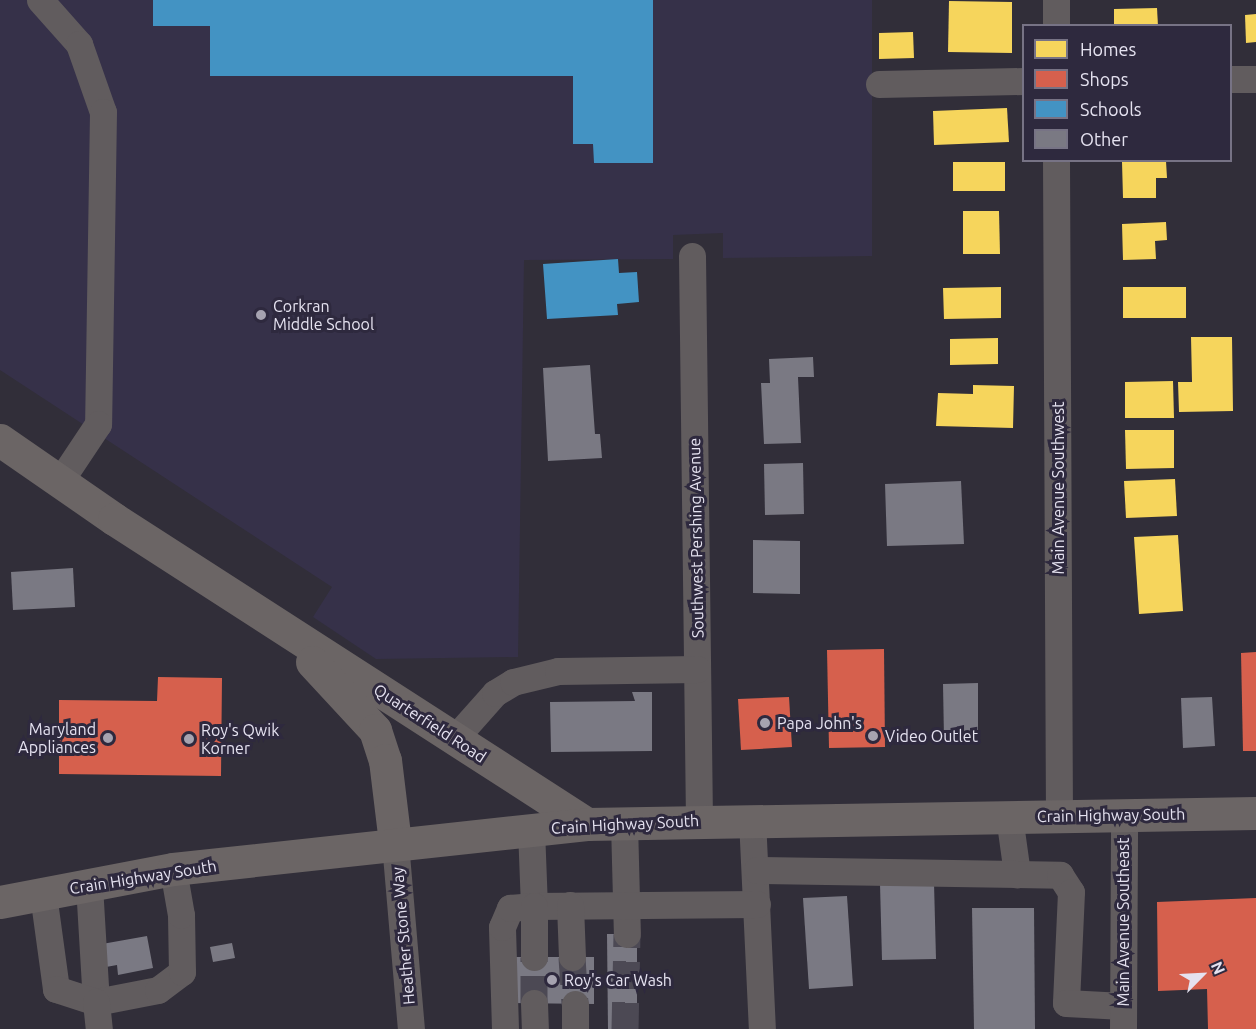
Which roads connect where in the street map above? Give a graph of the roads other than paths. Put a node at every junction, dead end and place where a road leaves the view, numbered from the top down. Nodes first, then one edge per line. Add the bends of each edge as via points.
1 (40, 0) edge
2 (1056, 0) edge
3 (1056, 24) edge
4 (1256, 79) edge
5 (1232, 80) edge
6 (1022, 81) edge
7 (879, 84) dead end
8 (1056, 162) edge
9 (692, 256) dead end
10 (0, 440) edge
11 (60, 482) junction
12 (273, 621) junction
13 (697, 669) junction
14 (455, 738) junction
15 (1256, 813) edge
16 (1124, 815) junction
17 (1010, 816) junction
18 (1059, 816) junction
19 (752, 819) junction
20 (699, 820) junction
21 (624, 823) junction
22 (587, 824) junction
23 (531, 829) junction
24 (395, 843) junction
25 (173, 869) junction
26 (757, 870) junction
27 (1017, 874) junction
28 (89, 885) junction
29 (43, 894) junction
30 (0, 902) edge
31 (757, 904) junction
32 (570, 905) junction
33 (626, 905) junction
34 (534, 906) junction
35 (627, 934) tunnel mouth
36 (534, 957) tunnel mouth
37 (572, 957) tunnel mouth
38 (96, 1002) junction
39 (1123, 1017) edge
40 (99, 1029) edge
41 (411, 1029) edge
42 (505, 1029) edge
43 (762, 1029) edge

1 - 11 street via 79,44 103,112 98,424
2 - 3 street
4 - 5 street
6 - 7 street
8 - 18 street, Main Avenue Southwest
9 - 13 street, Southwest Pershing Avenue
10 - 11 main road, Quarterfield Road
11 - 12 main road, Quarterfield Road
12 - 14 main road, Quarterfield Road
12 - 24 main road, Quarterfield Road via 375,730 385,760
13 - 14 street via 558,671 513,682 495,693
13 - 20 street, Southwest Pershing Avenue
14 - 22 main road, Quarterfield Road
15 - 16 main road, Crain Highway South
16 - 18 main road, Crain Highway South
16 - 39 street, Main Avenue Southeast
17 - 18 main road, Crain Highway South
17 - 19 main road, Crain Highway South
17 - 27 street
19 - 20 main road, Crain Highway South
19 - 26 street
20 - 21 main road, Crain Highway South
21 - 22 main road, Crain Highway South
21 - 33 street
22 - 23 main road, Crain Highway South
23 - 24 main road, Crain Highway South
23 - 34 street
24 - 25 main road, Crain Highway South
24 - 41 street, Heather Stone Way
25 - 28 main road, Crain Highway South
25 - 38 street via 181,915 182,972 158,990
26 - 27 street
26 - 31 street
27 - 39 street via 1060,875 1071,892 1066,1003
28 - 29 main road, Crain Highway South
28 - 38 street
29 - 30 main road, Crain Highway South
29 - 38 street via 56,989
31 - 33 street
31 - 43 street
32 - 33 street
32 - 34 street
32 - 37 street
33 - 35 street
34 - 36 street
34 - 42 street via 510,908 502,927
38 - 40 street

